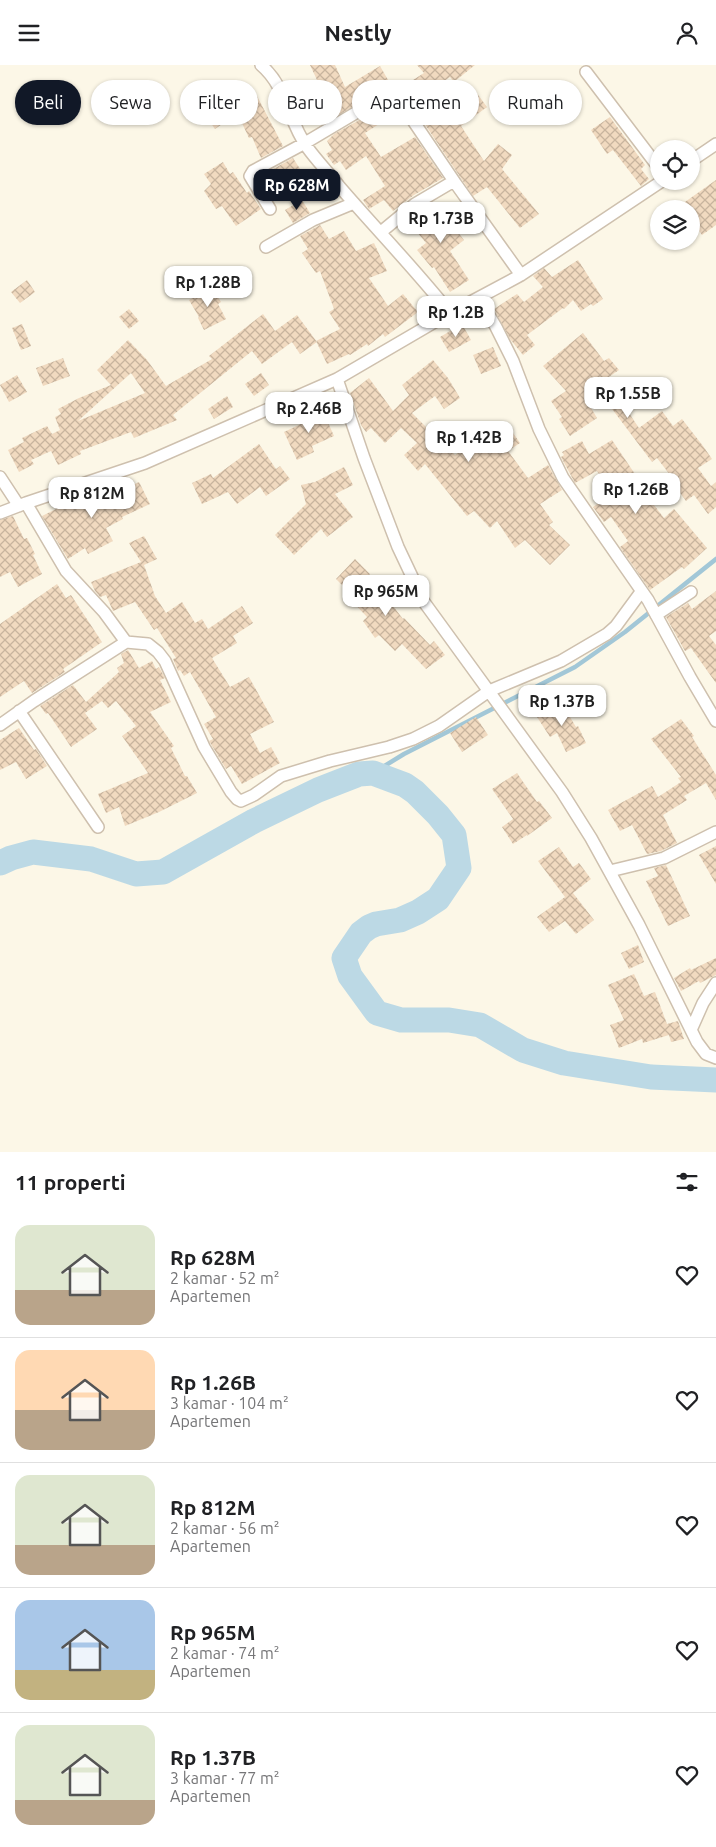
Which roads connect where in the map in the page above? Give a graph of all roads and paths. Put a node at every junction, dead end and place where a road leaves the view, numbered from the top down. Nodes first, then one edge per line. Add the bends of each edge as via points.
1 (261, 65) edge
2 (586, 72) dead end
3 (305, 143) junction
4 (716, 144) edge
5 (700, 155) edge
6 (650, 156) edge
7 (454, 181) junction
8 (650, 189) edge
9 (354, 203) junction
10 (270, 209) dead end
11 (380, 232) junction
12 (266, 247) dead end
13 (521, 275) junction
14 (479, 298) junction
15 (450, 313) junction
16 (337, 379) junction
17 (0, 477) edge
18 (23, 504) junction
19 (0, 513) edge
20 (691, 592) dead end
21 (644, 596) junction
22 (655, 614) junction
23 (126, 642) junction
24 (488, 691) junction
25 (19, 711) junction
26 (716, 721) edge
27 (0, 725) edge
28 (98, 827) dead end
29 (716, 832) edge
30 (610, 871) junction
31 (716, 983) edge
32 (691, 1030) junction
33 (716, 1058) edge

1 - 3 street via 280,87
2 - 6 street
3 - 7 street via 374,102 395,94
3 - 9 street
3 - 10 street via 251,173
4 - 5 street
7 - 11 street via 415,204
7 - 13 street
8 - 13 street
9 - 11 street
9 - 12 street via 313,220
11 - 15 street
13 - 14 street
14 - 15 street
14 - 21 street via 513,361 539,429 563,477
15 - 16 street
16 - 18 street via 145,463
16 - 24 street via 364,458 412,578 424,602
17 - 18 street
18 - 19 street
18 - 23 street via 66,571
20 - 22 street
21 - 22 street
21 - 24 street via 607,634 561,661
22 - 26 street
23 - 24 street via 148,644 162,657 204,747 231,792 241,801 282,776 413,739 439,726
23 - 25 street
24 - 30 street via 562,791
25 - 27 street
25 - 28 street
29 - 30 street via 664,858
30 - 32 street
31 - 32 street
32 - 33 street via 701,1049

